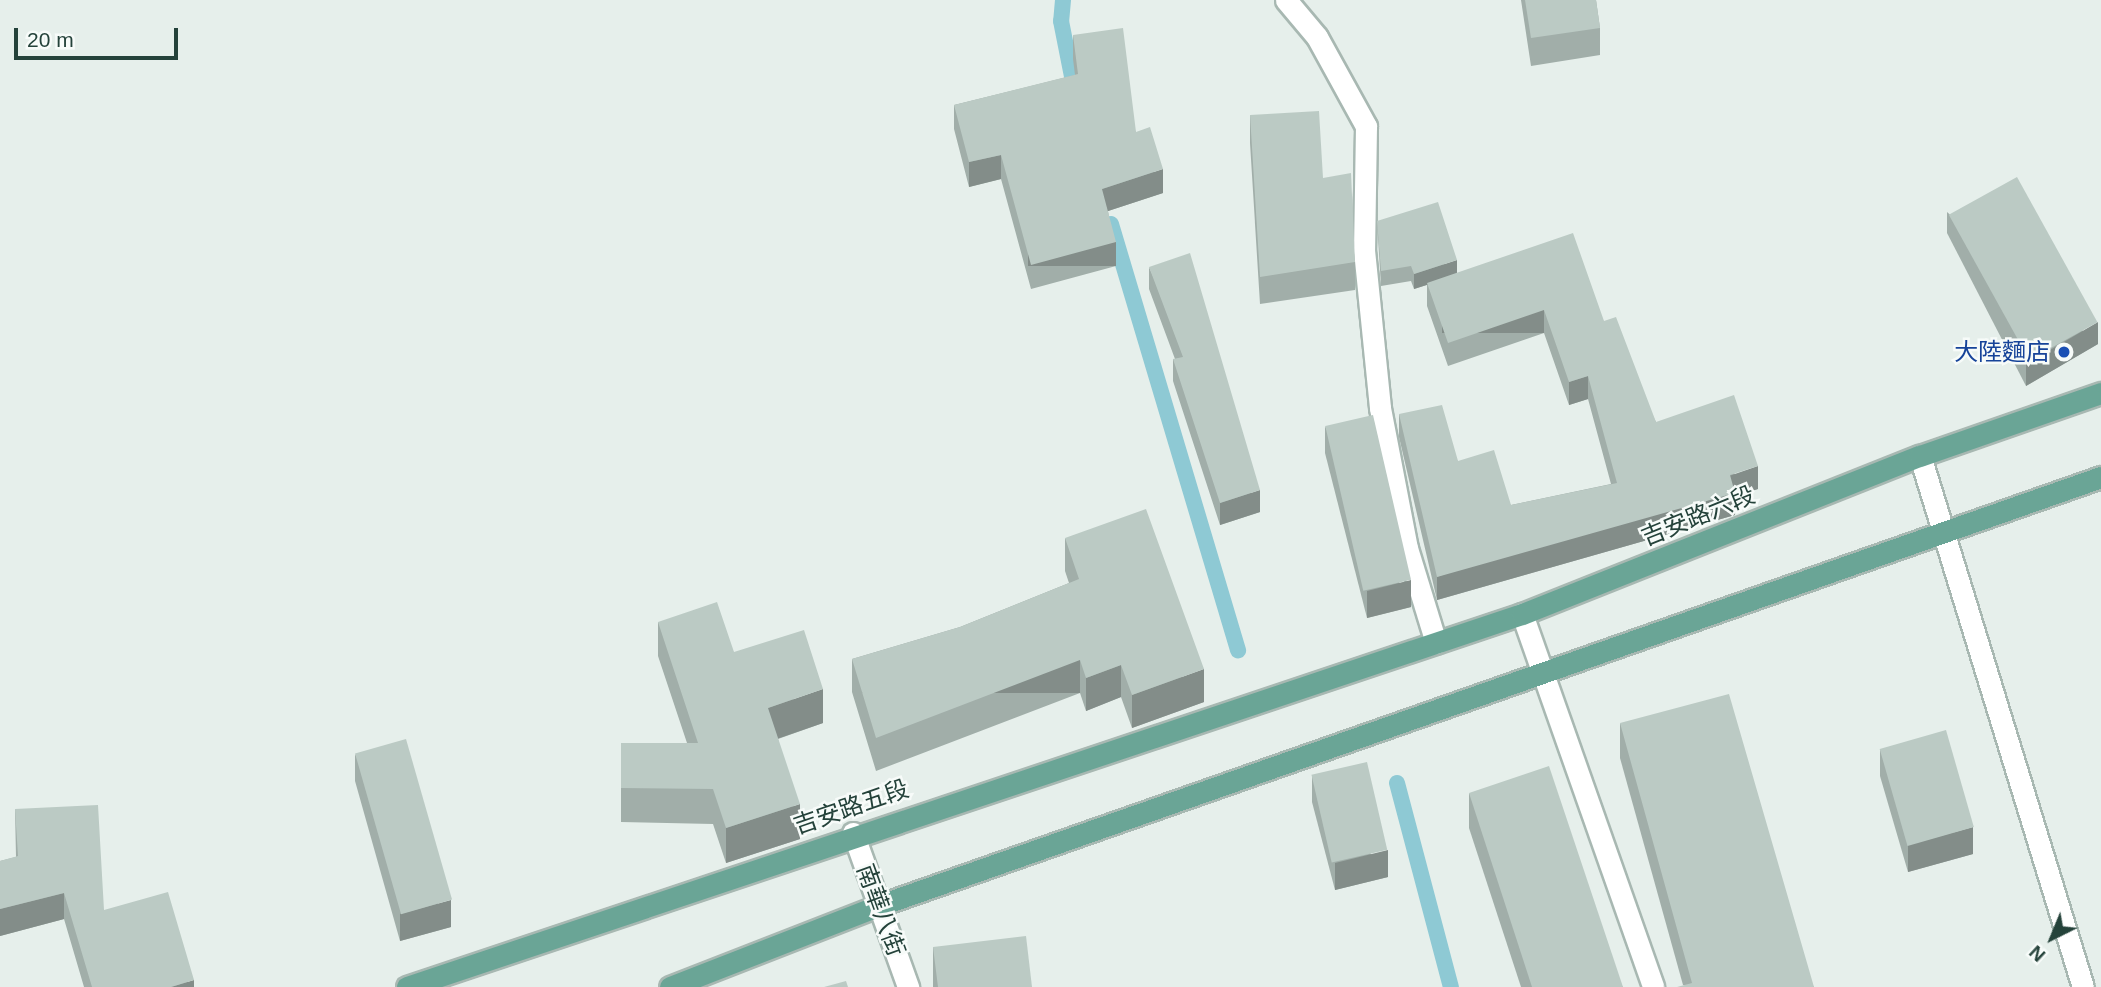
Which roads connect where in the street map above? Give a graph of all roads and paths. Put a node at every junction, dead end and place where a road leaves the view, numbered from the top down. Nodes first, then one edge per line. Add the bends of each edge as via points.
1 (1286, 0) edge
2 (2101, 393) edge
3 (1920, 456) junction
4 (2101, 477) edge
5 (1942, 530) junction
6 (1522, 614) junction
7 (1436, 643) junction
8 (1545, 677) junction
9 (1313, 683) joint
10 (852, 833) junction
11 (883, 904) junction
12 (407, 987) edge
13 (670, 987) edge
14 (908, 987) edge
15 (1653, 987) edge
16 (2083, 987) edge

1 - 7 street via 1317,37 1366,126 1364,250 1380,408 1407,548
2 - 3 main road, 吉安路六段
3 - 5 street
3 - 6 main road, 吉安路六段
4 - 5 main road
5 - 8 main road
5 - 16 street
6 - 7 main road, 吉安路六段
6 - 8 street
7 - 9 main road, 吉安路六段
8 - 11 main road via 1356,738
8 - 15 street
9 - 10 main road, 吉安路五段
10 - 11 street, 南華八街
10 - 12 main road, 吉安路五段
11 - 13 main road
11 - 14 street, 南華八街

